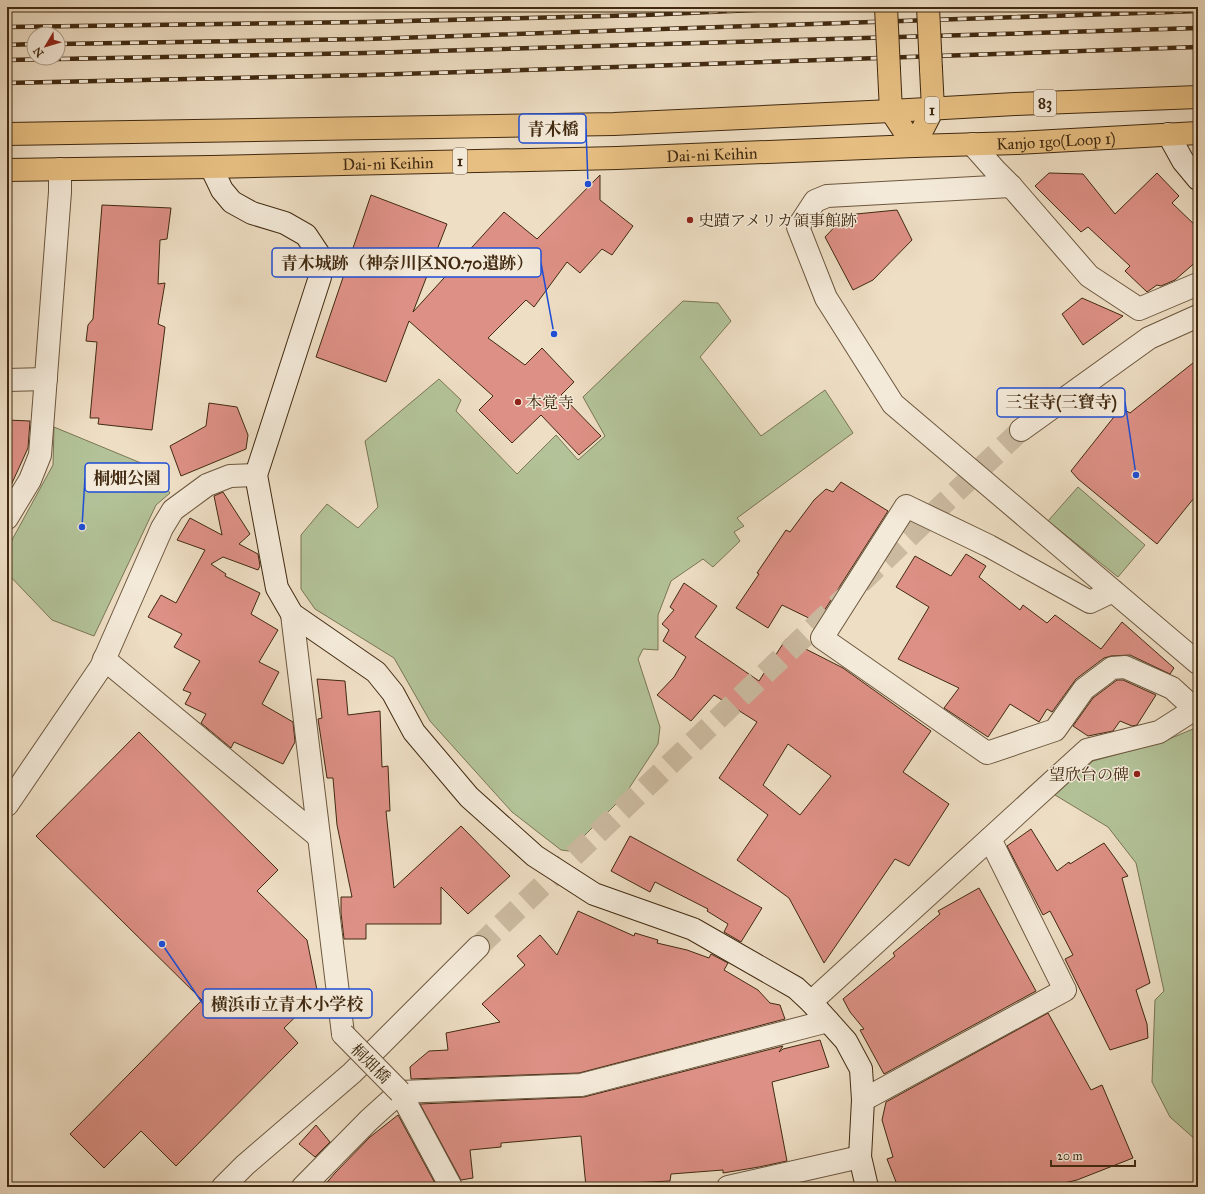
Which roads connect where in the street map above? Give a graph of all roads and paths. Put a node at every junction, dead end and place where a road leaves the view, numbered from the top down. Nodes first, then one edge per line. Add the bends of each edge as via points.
1 (886, 7) edge
2 (928, 7) edge
3 (1198, 97) edge
4 (933, 109) junction
5 (891, 111) junction
6 (1198, 133) edge
7 (7, 134) edge
8 (1168, 134) junction
9 (972, 144) junction
10 (914, 146) junction
11 (210, 167) junction
12 (60, 169) junction
13 (7, 170) edge
14 (1198, 179) edge
15 (1011, 186) junction
16 (1198, 284) edge
17 (1198, 316) edge
18 (46, 379) junction
19 (7, 380) edge
20 (1021, 430) tunnel mouth
21 (256, 475) junction
22 (7, 518) edge
23 (1113, 591) junction
24 (292, 614) junction
25 (104, 659) junction
26 (1198, 663) edge
27 (1197, 710) edge
28 (7, 805) edge
29 (319, 837) junction
30 (990, 839) junction
31 (478, 947) tunnel mouth
32 (811, 1002) junction
33 (828, 1021) junction
34 (400, 1092) junction
35 (863, 1100) junction
36 (860, 1157) junction
37 (223, 1187) edge
38 (303, 1187) edge
39 (451, 1187) edge
40 (728, 1187) edge
41 (868, 1187) edge

1 - 5 main road, bridge
2 - 4 main road, 1, bridge
3 - 4 main road, 83
4 - 5 main road, 83
4 - 10 main road, 1
5 - 7 main road, 1 via 614,124
5 - 10 main road, 1
6 - 8 main road, Kanjo 1go(Loop 1)
8 - 9 main road, Kanjo 1go(Loop 1)
8 - 14 street via 1183,161
9 - 10 main road, Kanjo 1go(Loop 1)
9 - 15 street
10 - 11 main road, Dai-ni Keihin / 1 via 617,158
11 - 12 main road, Dai-ni Keihin / 1
11 - 21 street via 222,190 232,202 306,235 320,256 320,277
12 - 13 main road, Dai-ni Keihin / 1
12 - 18 street
15 - 16 street via 1089,276 1140,309
15 - 23 street via 827,196 815,201 798,227 826,298 893,404
17 - 20 street via 1149,338
18 - 19 street
18 - 22 street via 40,455 30,480
21 - 24 street via 277,588
21 - 25 street via 230,476 207,485 173,510 162,528
23 - 26 street
23 - 27 street via 1090,602 989,546 906,506 822,638 987,754 1055,730 1084,689 1112,668 1125,667 1172,688
24 - 29 street
24 - 32 street via 376,672 393,693 414,732 469,797 535,856 594,894 693,929 796,988
25 - 28 street
25 - 29 street
27 - 30 street via 1159,732 1087,750
29 - 34 street, 桐畑橋, bridge via 343,1034
30 - 32 street
30 - 35 street via 1065,990
31 - 37 street via 352,1073
32 - 33 street
33 - 34 street via 581,1085
33 - 35 street via 846,1041 861,1070
34 - 38 street
34 - 39 street, 桐畑橋
35 - 36 street
36 - 40 street
36 - 41 street

